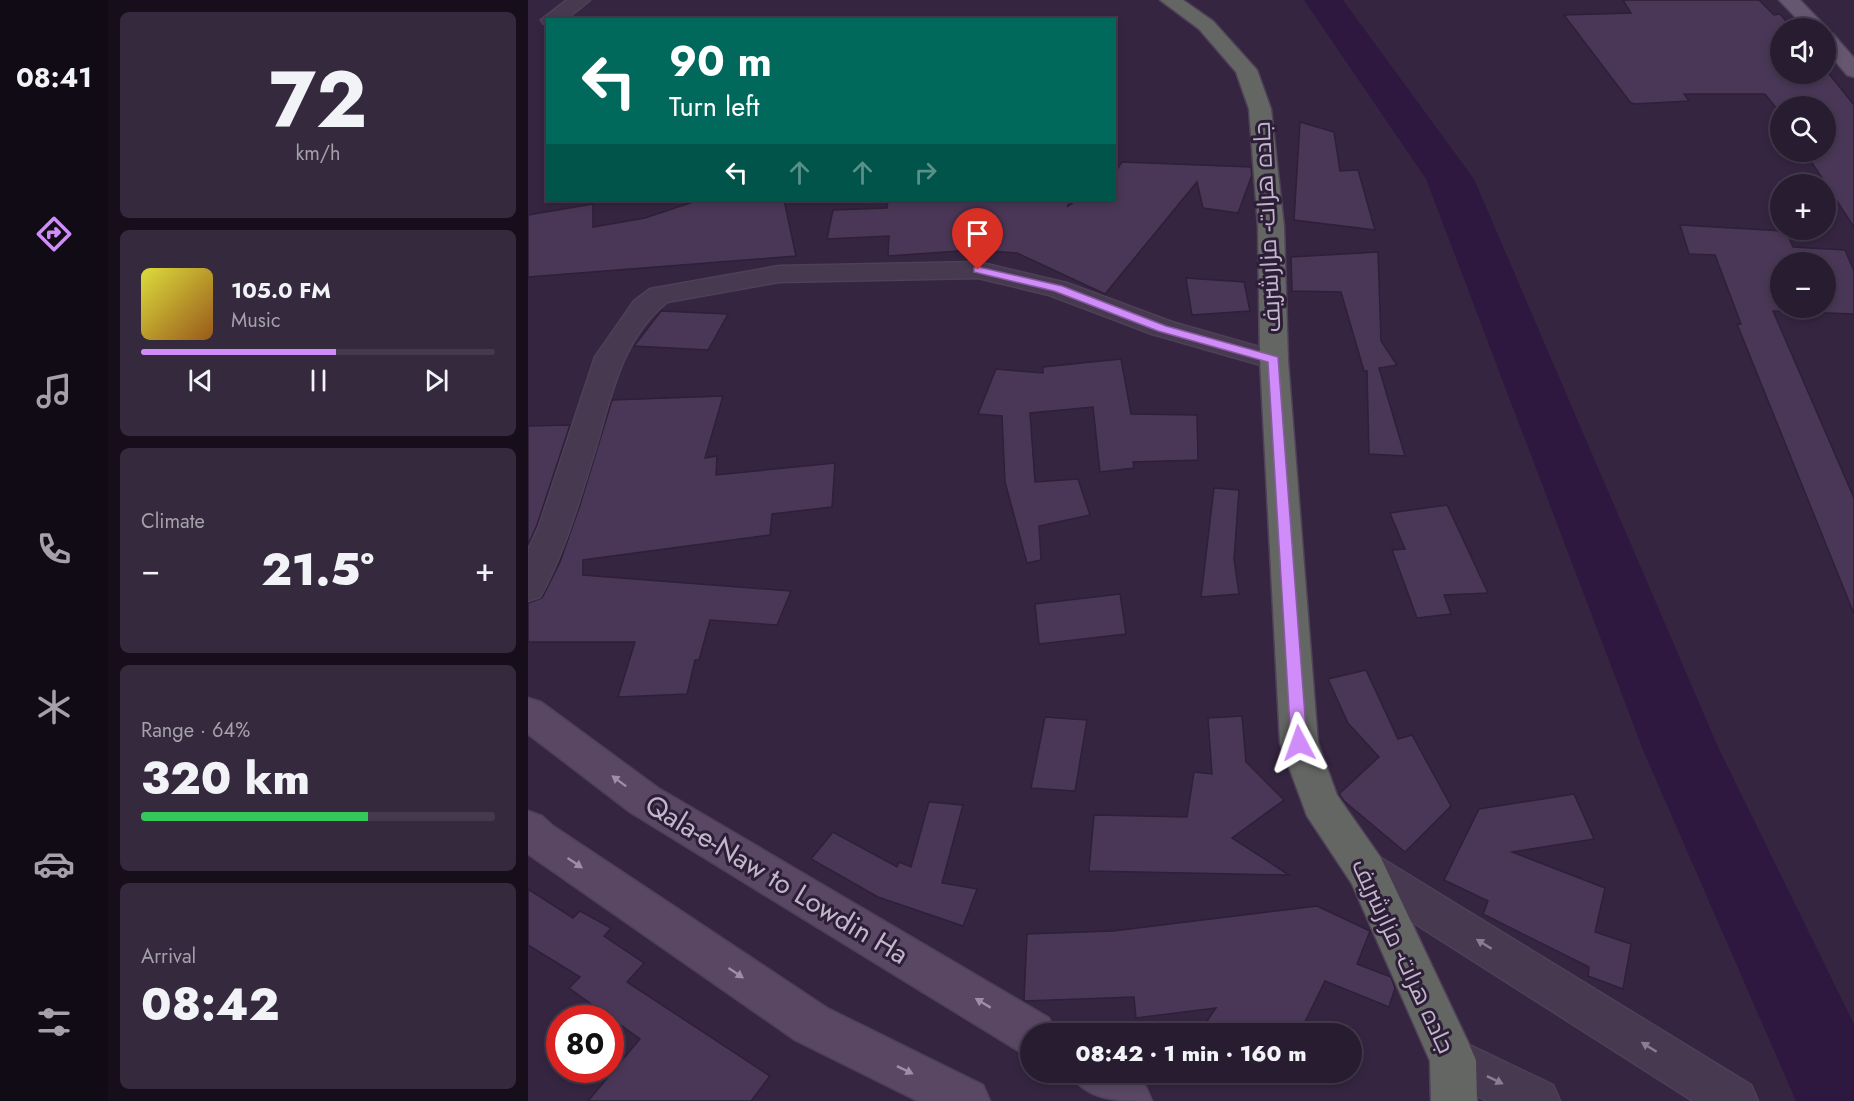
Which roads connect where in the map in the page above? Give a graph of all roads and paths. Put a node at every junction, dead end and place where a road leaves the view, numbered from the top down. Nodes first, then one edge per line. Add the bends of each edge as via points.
1 (580, 0) edge
2 (1170, 0) edge
3 (1789, 0) edge
4 (553, 18) edge
5 (1807, 18) edge
6 (1836, 50) edge
7 (1854, 71) edge
8 (1274, 360) junction
9 (528, 588) edge
10 (528, 713) edge
11 (528, 829) edge
12 (1367, 871) junction
13 (1020, 1026) edge
14 (1453, 1081) edge
15 (1106, 1083) edge
16 (1717, 1090) edge
17 (967, 1101) edge
18 (1129, 1101) edge
19 (1537, 1101) edge

1 - 4 street
2 - 8 highway, جاده هرات- مزارشریف via 1206,25 1246,70 1260,109 1271,227
3 - 5 main road
6 - 7 main road
8 - 9 street via 1162,328 1058,289 978,270 779,274 659,295 644,308 609,357 555,526
8 - 12 highway, جاده هرات- مزارشریف via 1299,743 1321,804
13 -> 10 main road, Qala-e-Naw to Lowdin Ha via 644,800
11 -> 17 main road via 811,1024
12 - 14 highway, جاده هرات- مزارشریف
16 -> 12 street
14 -> 19 street
15 - 18 main road

